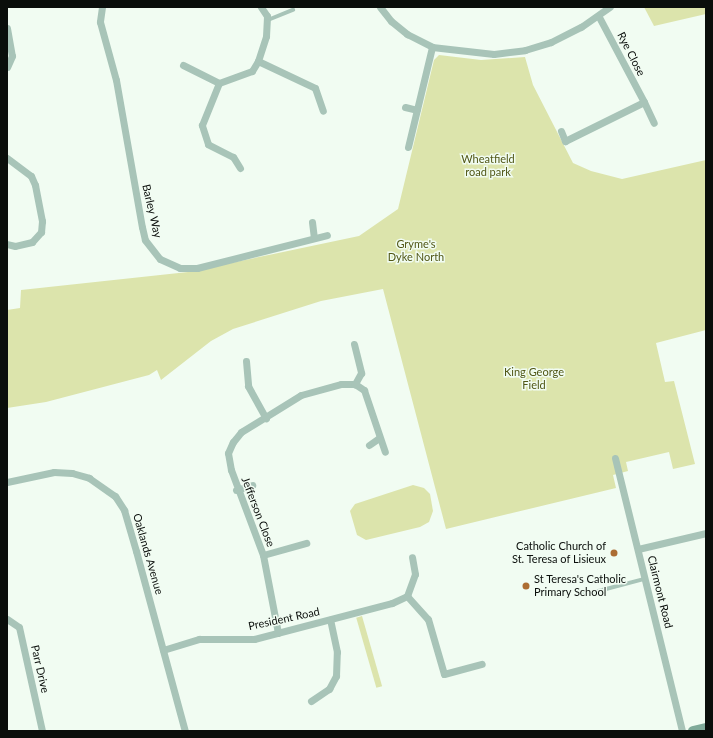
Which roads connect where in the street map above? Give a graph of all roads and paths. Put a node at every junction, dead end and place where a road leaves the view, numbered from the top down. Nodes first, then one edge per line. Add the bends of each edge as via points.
1 (102, 7) edge
2 (261, 7) edge
3 (380, 7) edge
4 (610, 7) edge
5 (293, 10) dead end
6 (599, 17) junction
7 (266, 20) junction
8 (7, 28) edge
9 (432, 47) junction
10 (258, 61) junction
11 (183, 65) dead end
12 (7, 66) edge
13 (219, 83) junction
14 (644, 102) junction
15 (405, 107) dead end
16 (417, 110) junction
17 (323, 111) dead end
18 (654, 123) dead end
19 (561, 131) dead end
20 (408, 147) dead end
21 (7, 158) edge
22 (240, 168) dead end
23 (312, 222) dead end
24 (327, 235) dead end
25 (314, 238) junction
26 (7, 244) edge
27 (354, 344) dead end
28 (246, 362) dead end
29 (355, 384) junction
30 (266, 418) junction
31 (379, 438) junction
32 (369, 445) dead end
33 (385, 452) dead end
34 (615, 458) dead end
35 (7, 482) edge
36 (252, 485) dead end
37 (236, 490) junction
38 (706, 533) edge
39 (306, 543) dead end
40 (638, 549) junction
41 (263, 555) junction
42 (412, 557) dead end
43 (645, 578) junction
44 (578, 591) dead end
45 (407, 596) junction
46 (7, 619) edge
47 (330, 620) junction
48 (278, 633) junction
49 (163, 650) junction
50 (482, 664) dead end
51 (311, 701) dead end
52 (706, 728) edge
53 (42, 731) edge
54 (185, 731) edge
55 (682, 731) edge
56 (693, 731) edge

1 - 25 street, Barley Way via 100,22 116,80 142,227 145,240 152,250 165,262 180,268 197,268
2 - 7 street
3 - 9 street via 390,22
4 - 6 street
5 - 7 lane
6 - 9 street via 551,42 525,50 494,54
6 - 14 street, Rye Close
7 - 10 street via 266,36
8 - 12 street via 12,56
9 - 16 street
10 - 13 street via 252,70
10 - 17 street via 315,88
11 - 13 street
13 - 22 street via 202,125 208,144 233,157
14 - 18 street, Rye Close
14 - 19 street via 565,141
15 - 16 street
16 - 20 street
21 - 26 street via 31,176 35,185 42,232 37,239 26,245
23 - 25 street
24 - 25 street, Barley Way
27 - 29 street via 361,373
28 - 30 street via 248,386
29 - 30 street, Jefferson Close via 341,384 307,393
29 - 31 street via 364,390
30 - 37 street, Jefferson Close via 241,432 228,454
31 - 32 street
31 - 33 street
34 - 40 street, Clairmont Road
35 - 49 street, Oaklands Avenue via 54,472 72,473 89,478 115,496 128,524
36 - 37 street
37 - 41 street, Jefferson Close
38 - 40 street
39 - 41 street
40 - 43 street, Clairmont Road
41 - 48 street, Jefferson Close
42 - 45 street via 416,574
43 - 44 lane via 591,593
43 - 55 street, Clairmont Road
45 - 47 street, President Road
45 - 50 street via 428,619 444,674
46 - 53 street, Parr Drive via 19,627
47 - 48 street, President Road
47 - 51 street via 338,652 337,671 329,689
48 - 49 street, President Road via 254,639 199,639
49 - 54 street, Oaklands Avenue
52 - 56 street

